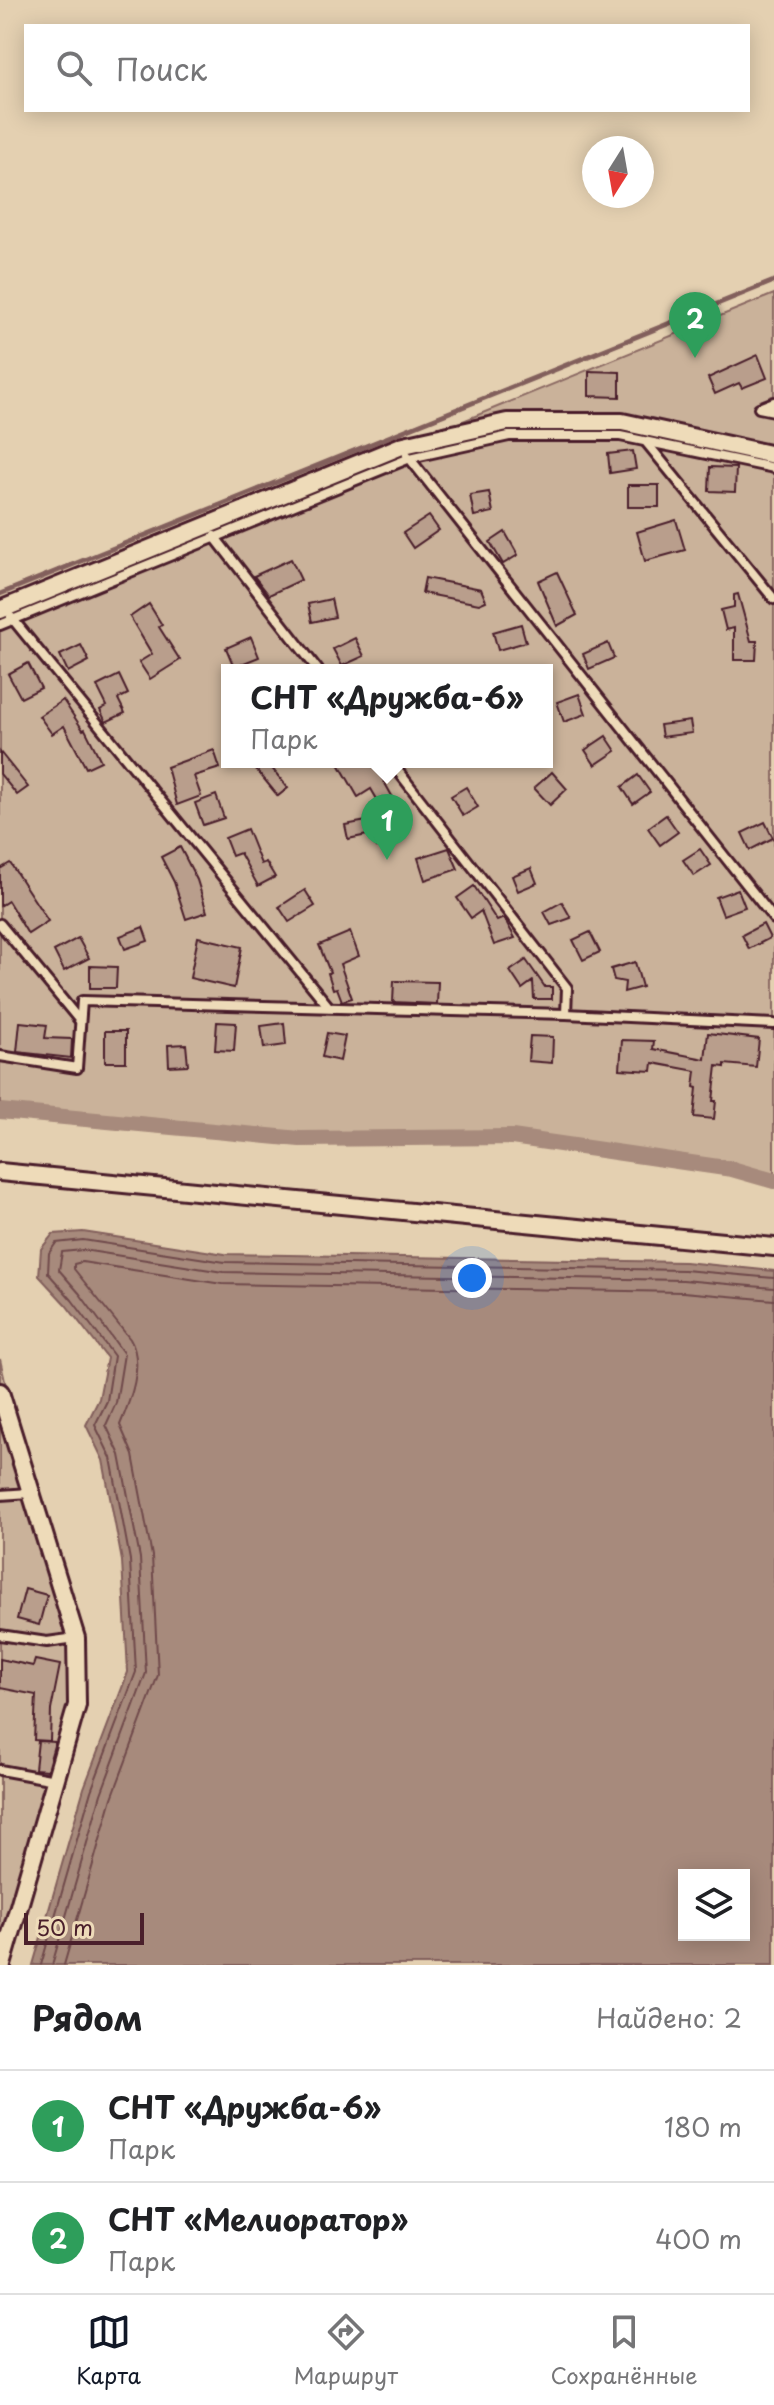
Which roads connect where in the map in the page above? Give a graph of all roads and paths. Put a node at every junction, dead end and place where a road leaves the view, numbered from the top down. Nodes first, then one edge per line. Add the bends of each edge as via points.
1 (774, 402) edge
2 (774, 411) edge
3 (645, 441) junction
4 (405, 452) junction
5 (774, 455) edge
6 (774, 468) edge
7 (210, 532) junction
8 (774, 599) edge
9 (4, 616) edge
10 (313, 664) edge
11 (396, 768) edge
12 (774, 919) edge
13 (0, 924) edge
14 (329, 1007) junction
15 (566, 1014) junction
16 (81, 1022) junction
17 (774, 1024) edge
18 (0, 1056) edge
19 (0, 1172) edge
20 (774, 1247) edge
21 (0, 1392) edge
22 (30, 1493) junction
23 (0, 1495) edge
24 (0, 1635) edge
25 (76, 1638) junction
26 (0, 1770) edge
27 (56, 1780) junction
28 (7, 1921) edge
29 (2, 1965) edge

1 - 2 lane via 759,408
3 - 4 lane via 620,436 509,436
3 - 6 lane
3 - 8 lane
4 - 5 street via 507,422 622,422
4 - 7 street
4 - 12 lane
7 - 9 street
7 - 10 lane
9 - 14 lane
11 - 15 lane via 567,988
13 - 16 lane
14 - 15 lane
14 - 16 lane via 82,1001
15 - 17 lane
16 - 18 lane via 77,1068
19 - 20 street
21 - 22 street
22 - 23 lane
22 - 25 street
24 - 25 lane via 47,1642
25 - 27 street via 77,1705
26 - 27 lane
27 - 28 street
28 - 29 street

